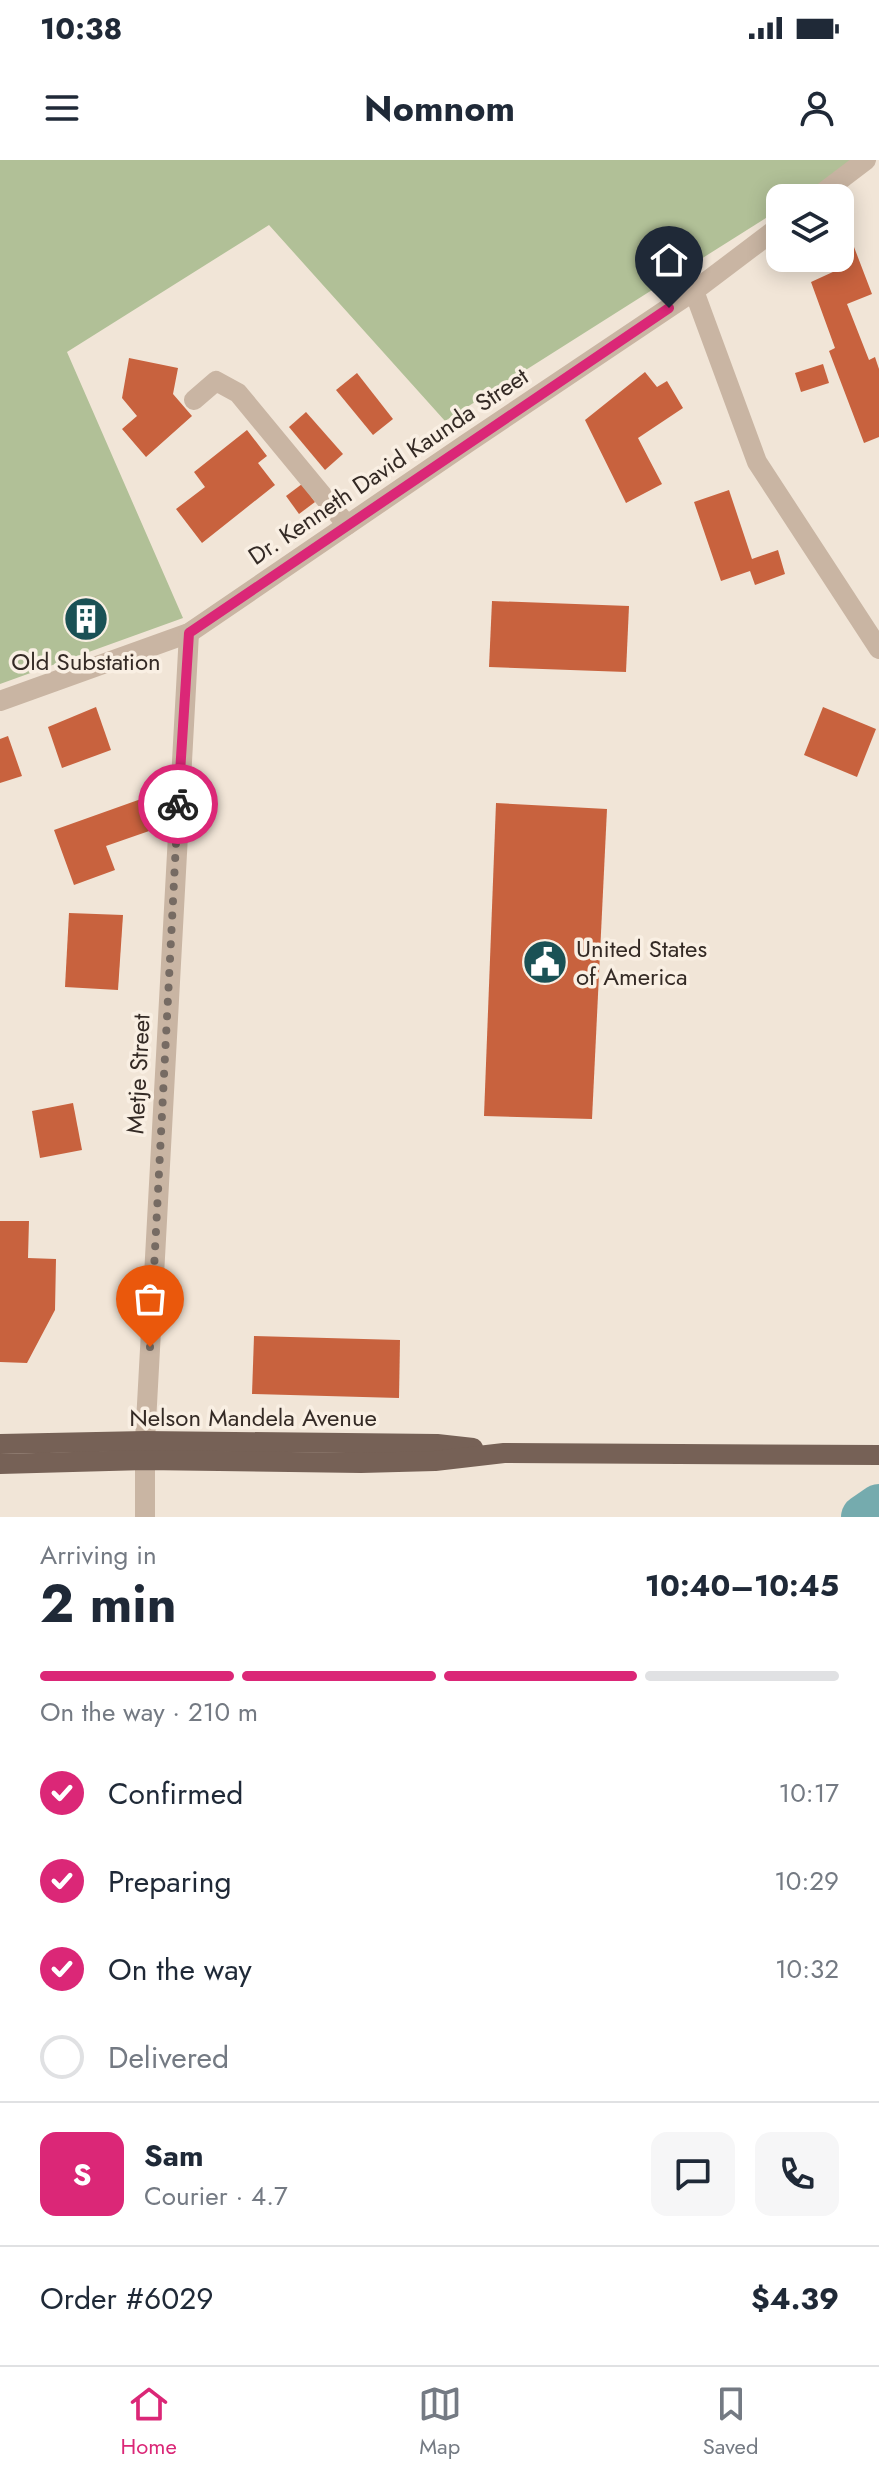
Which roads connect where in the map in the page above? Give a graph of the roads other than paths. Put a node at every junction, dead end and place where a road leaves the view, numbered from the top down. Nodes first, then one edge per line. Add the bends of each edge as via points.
1 (866, 160) edge
2 (834, 184) edge
3 (766, 237) edge
4 (694, 291) junction
5 (194, 400) dead end
6 (347, 525) junction
7 (189, 633) junction
8 (879, 649) edge
9 (0, 701) edge
10 (0, 1444) edge
11 (145, 1451) junction
12 (879, 1455) edge
13 (0, 1464) edge
14 (145, 1517) edge

1 - 2 street
3 - 4 street, Dr. Kenneth David Kaunda Street
4 - 6 street, Dr. Kenneth David Kaunda Street
4 - 8 street via 757,462
5 - 6 street via 216,381 238,393
6 - 7 street, Dr. Kenneth David Kaunda Street
7 - 9 street, Dr. Kenneth David Kaunda Street
7 - 11 street, Metje Street
10 - 11 main road, Nelson Mandela Avenue
11 - 12 main road, Nelson Mandela Avenue via 361,1463 504,1453
11 - 13 main road, Nelson Mandela Avenue
11 - 14 street, Metje Street

